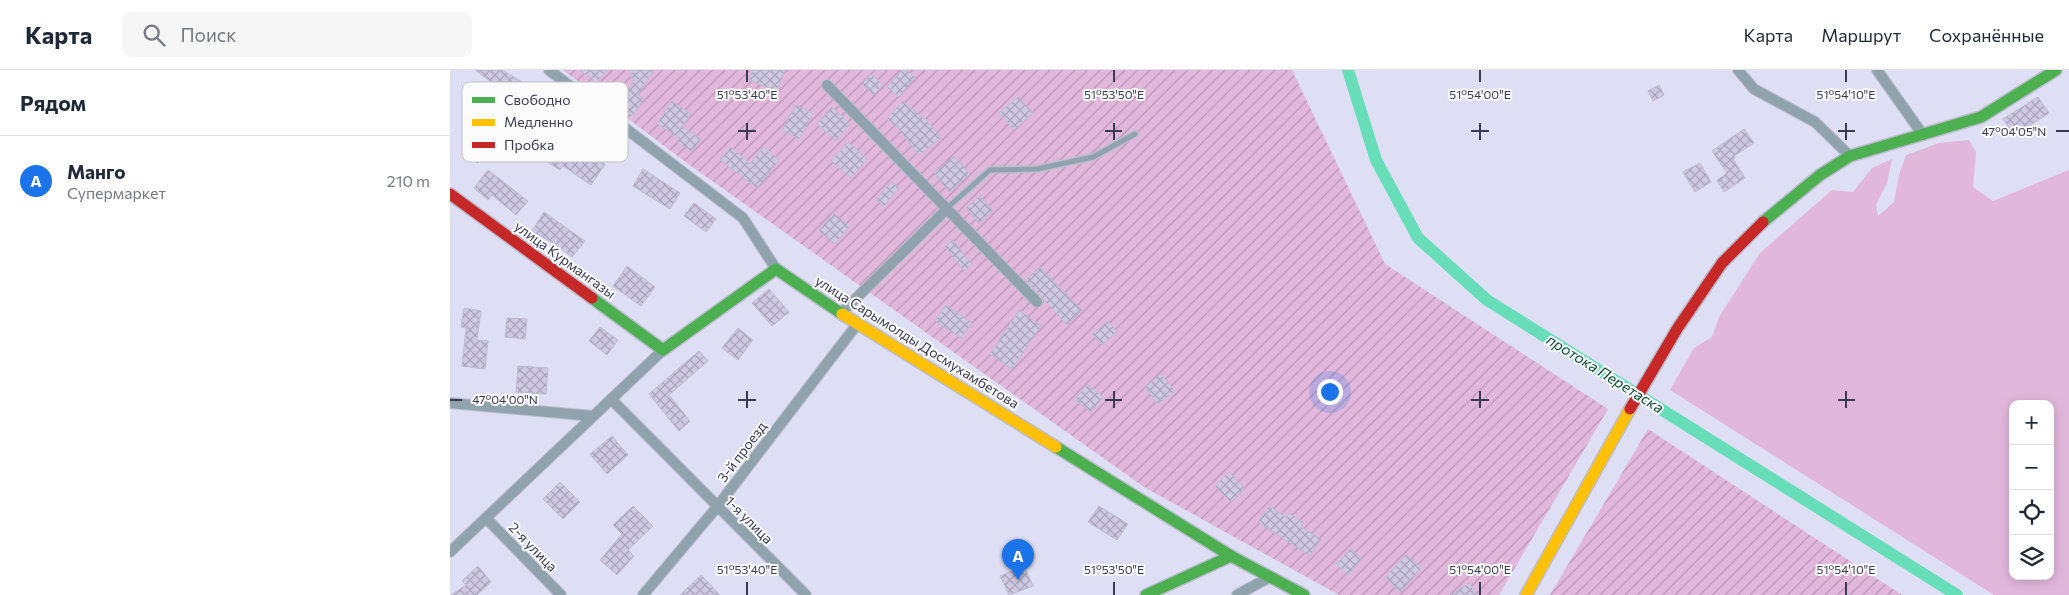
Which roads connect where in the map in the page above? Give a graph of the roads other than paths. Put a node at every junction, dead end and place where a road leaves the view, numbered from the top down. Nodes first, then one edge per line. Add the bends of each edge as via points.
1 (549, 70) edge
2 (1738, 70) edge
3 (1877, 70) edge
4 (2056, 70) edge
5 (565, 82) edge
6 (827, 85) dead end
7 (628, 131) edge
8 (1135, 134) dead end
9 (1923, 135) junction
10 (1850, 156) junction
11 (450, 194) edge
12 (947, 209) junction
13 (776, 269) junction
14 (1037, 302) dead end
15 (842, 313) junction
16 (858, 323) junction
17 (663, 350) junction
18 (611, 399) junction
19 (450, 403) edge
20 (593, 416) junction
21 (717, 507) junction
22 (486, 518) junction
23 (450, 552) edge
24 (1231, 556) junction
25 (1270, 577) junction
26 (561, 595) edge
27 (643, 595) edge
28 (806, 595) edge
29 (1146, 595) edge
30 (1237, 595) edge
31 (1304, 595) edge
32 (1526, 595) edge

1 - 5 street, улица Сарымолды Досмухамбетова
2 - 10 street via 1754,89 1814,122
3 - 9 street
4 - 9 main road via 1981,117
6 - 12 street
7 - 13 street, улица Сарымолды Досмухамбетова via 742,218
8 - 12 lane via 1094,157 1037,169 990,170
9 - 10 main road
10 - 32 main road via 1820,175 1722,263 1623,422
11 - 17 main road, улица Курмангазы
12 - 14 street
12 - 15 street
13 - 15 main road, улица Сарымолды Досмухамбетова
13 - 17 main road
15 - 16 main road, улица Сарымолды Досмухамбетова
16 - 21 street, 3-й проезд
16 - 24 main road, улица Сарымолды Досмухамбетова
17 - 18 street
18 - 20 street
18 - 21 street, 1-я улица
19 - 20 street
20 - 22 street
21 - 27 street, 3-й проезд
21 - 28 street, 1-я улица
22 - 23 street
22 - 26 street, 2-я улица
24 - 25 main road, улица Сарымолды Досмухамбетова
24 - 29 main road
25 - 30 street
25 - 31 main road, улица Сарымолды Досмухамбетова

